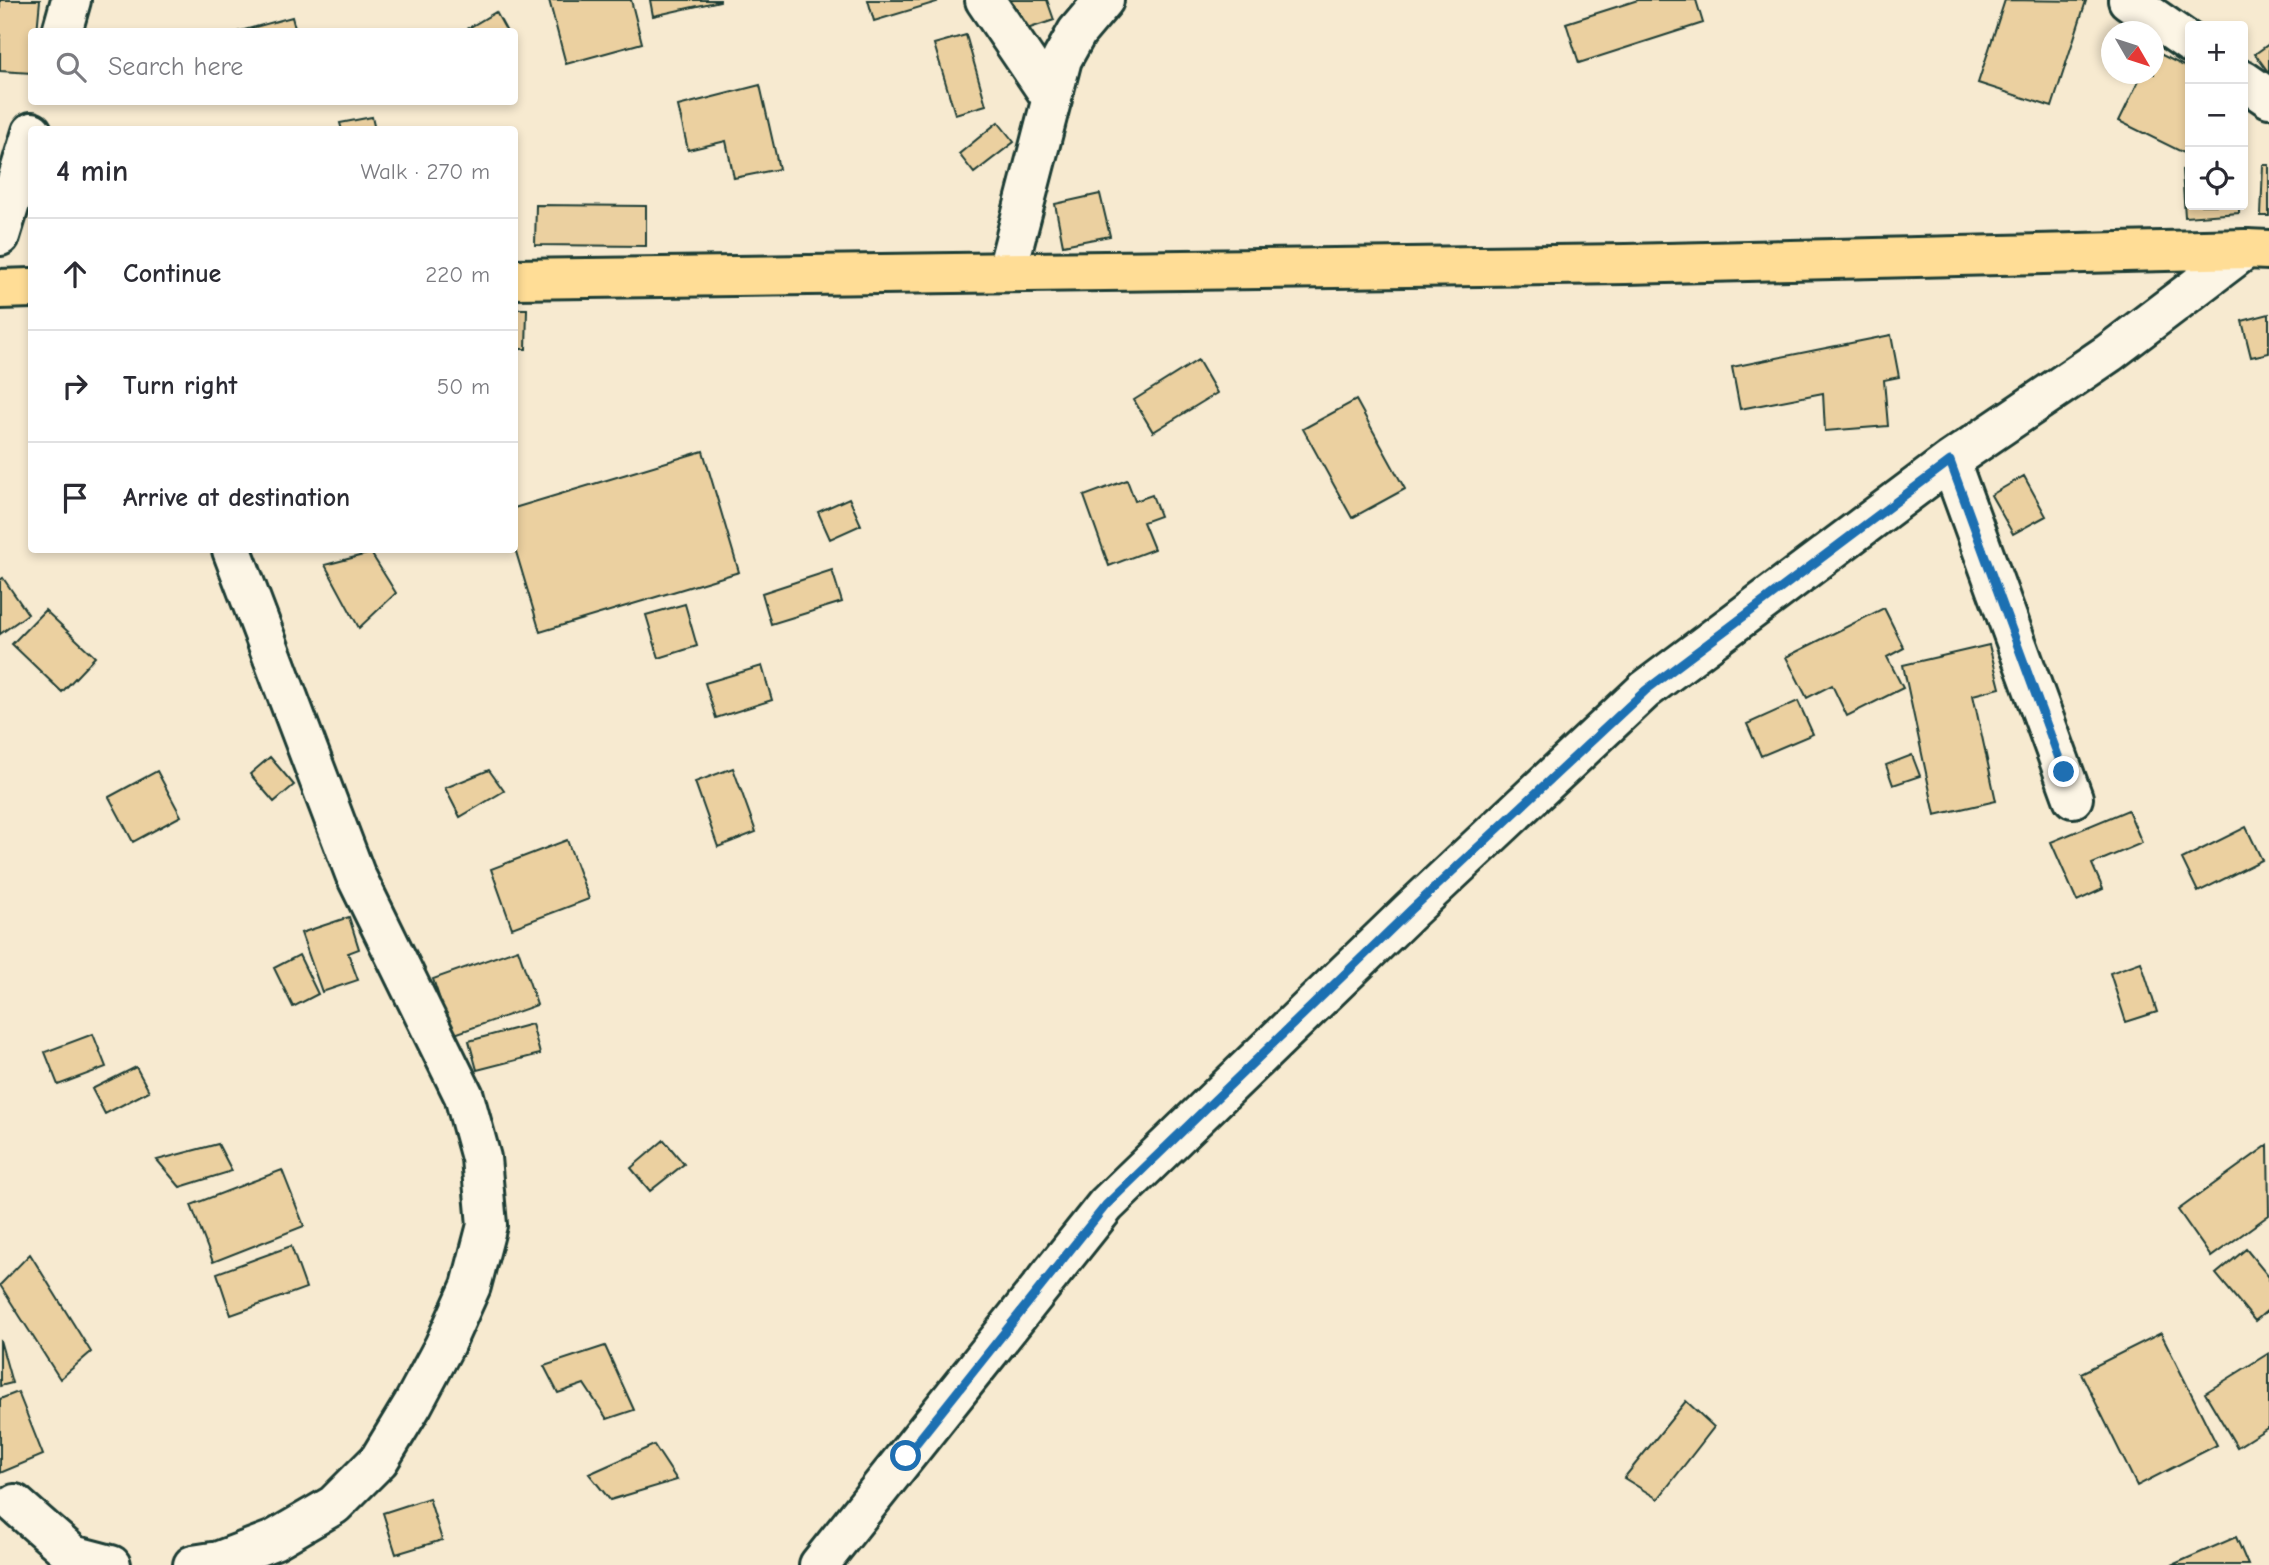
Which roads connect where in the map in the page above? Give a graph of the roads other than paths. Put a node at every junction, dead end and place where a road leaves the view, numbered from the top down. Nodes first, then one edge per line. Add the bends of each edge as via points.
1 (71, 0) edge
2 (985, 0) edge
3 (1104, 0) edge
4 (2127, 0) edge
5 (63, 28) edge
6 (2185, 41) edge
7 (2248, 83) edge
8 (2269, 98) edge
9 (1052, 99) junction
10 (40, 105) edge
11 (34, 126) edge
12 (28, 144) edge
13 (0, 236) edge
14 (2257, 250) edge
15 (1007, 271) junction
16 (518, 279) edge
17 (28, 288) edge
18 (0, 289) edge
19 (1950, 461) junction
20 (233, 553) edge
21 (2073, 798) dead end
22 (15, 1504) dead end
23 (111, 1565) edge
24 (193, 1565) edge
25 (819, 1565) edge

1 - 5 street
2 - 9 street
3 - 9 street via 1077,32 1062,60
4 - 6 street
7 - 8 street
9 - 15 street
10 - 11 street
12 - 13 street
14 - 15 main road via 1640,264
14 - 19 street
15 - 16 main road
17 - 18 main road
19 - 21 street
19 - 25 street via 1646,690 1106,1205
20 - 24 street via 355,874 464,1096 481,1158 487,1225 471,1286 444,1346 379,1460 334,1505 274,1540
22 - 23 street via 73,1555

